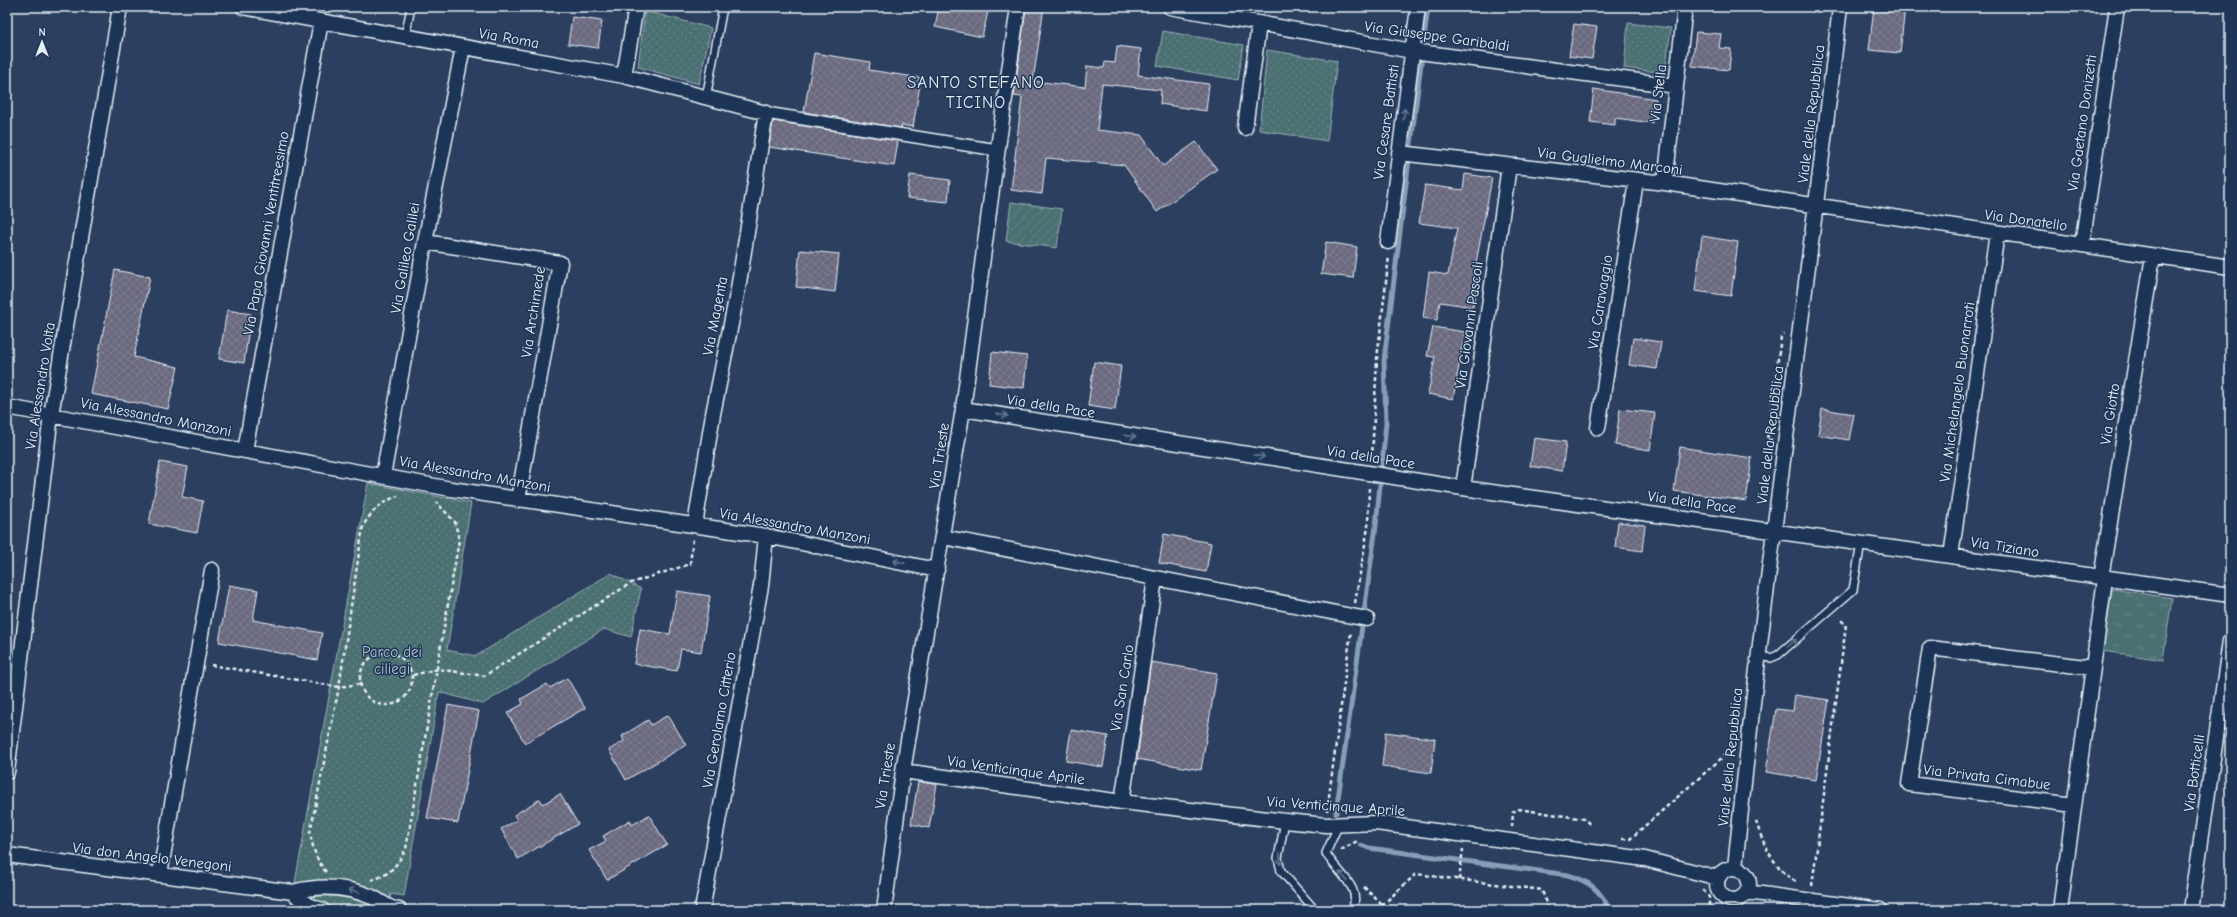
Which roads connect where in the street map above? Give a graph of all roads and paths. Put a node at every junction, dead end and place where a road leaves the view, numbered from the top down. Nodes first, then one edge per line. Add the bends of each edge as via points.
1 (120, 7) edge
2 (243, 7) edge
3 (411, 7) edge
4 (636, 7) edge
5 (723, 7) edge
6 (1018, 7) edge
7 (1170, 7) edge
8 (1418, 7) edge
9 (1685, 7) edge
10 (1840, 7) edge
11 (2117, 7) edge
12 (321, 21) junction
13 (1259, 24) junction
14 (405, 37) junction
15 (463, 47) junction
16 (1419, 52) junction
17 (624, 76) junction
18 (1676, 86) junction
19 (706, 98) junction
20 (766, 113) junction
21 (1244, 128) dead end
22 (997, 150) junction
23 (1400, 153) junction
24 (1509, 166) junction
25 (1636, 181) junction
26 (1665, 184) junction
27 (1817, 208) junction
28 (1997, 233) junction
29 (425, 242) junction
30 (1388, 242) joint
31 (2082, 245) junction
32 (2153, 256) junction
33 (2230, 267) edge
34 (1784, 333) dead end
35 (7, 407) edge
36 (963, 409) junction
37 (51, 415) junction
38 (1598, 428) dead end
39 (1777, 441) dead end
40 (245, 451) junction
41 (1372, 474) junction
42 (383, 476) junction
43 (1463, 488) junction
44 (404, 495) dead end
45 (434, 500) dead end
46 (518, 500) junction
47 (695, 525) junction
48 (1775, 530) junction
49 (766, 536) junction
50 (943, 537) junction
51 (1861, 543) junction
52 (1951, 556) junction
53 (212, 570) dead end
54 (937, 570) junction
55 (1155, 579) junction
56 (2103, 579) junction
57 (2230, 595) edge
58 (1832, 610) junction
59 (1359, 617) junction
60 (2230, 641) edge
61 (1758, 656) junction
62 (196, 662) junction
63 (2092, 668) junction
64 (438, 669) junction
65 (413, 675) junction
66 (360, 684) junction
67 (339, 687) junction
68 (1736, 746) dead end
69 (903, 771) junction
70 (7, 772) edge
71 (1122, 802) junction
72 (2074, 805) junction
73 (1756, 820) dead end
74 (1285, 821) junction
75 (1332, 825) junction
76 (1591, 826) dead end
77 (1511, 832) dead end
78 (1364, 837) dead end
79 (1620, 839) dead end
80 (1339, 854) dead end
81 (1462, 854) dead end
82 (7, 855) edge
83 (1736, 868) junction
84 (160, 874) junction
85 (329, 875) dead end
86 (1718, 878) junction
87 (1459, 880) junction
88 (370, 881) dead end
89 (1362, 884) dead end
90 (1696, 888) dead end
91 (293, 892) junction
92 (1747, 892) junction
93 (1382, 905) junction
94 (1727, 905) edge
95 (1861, 909) edge
96 (322, 910) edge
97 (391, 910) edge
98 (702, 910) edge
99 (884, 910) edge
100 (1315, 910) edge
101 (1351, 910) edge
102 (1377, 910) edge
103 (1548, 910) edge
104 (1708, 910) edge
105 (1880, 910) edge
106 (2060, 910) edge
107 (2191, 910) edge

1 - 37 street, Via Alessandro Volta
2 - 12 street, Via Roma
3 - 14 lane
4 - 17 street
5 - 19 lane
6 - 22 street, Via Trieste
7 - 13 street, Via Giuseppe Garibaldi
8 - 16 street, Via Cesare Battisti
9 - 18 street, Via Stella
10 - 27 street, Viale della Repubblica
11 - 31 street, Via Gaetano Donizetti
12 - 14 street, Via Roma
12 - 40 street, Via Papa Giovanni Ventitreesimo
13 - 16 street, Via Giuseppe Garibaldi
13 - 21 street
14 - 15 street, Via Roma
15 - 17 street, Via Roma
15 - 29 street, Via Galileo Galilei
16 - 18 street, Via Giuseppe Garibaldi
23 -> 16 street, Via Cesare Battisti
17 - 19 street, Via Roma
18 - 26 street, Via Stella
19 - 20 street, Via Roma
20 - 22 street
20 - 47 street, Via Magenta via 738,289 713,414
22 - 36 street, Via Trieste
23 - 24 street, Via Guglielmo Marconi
23 - 30 street, Via Cesare Battisti
24 - 25 street, Via Guglielmo Marconi
24 - 43 street, Via Giovanni Pascoli
25 - 26 street, Via Guglielmo Marconi
25 - 38 street, Via Caravaggio
26 - 27 street, Via Guglielmo Marconi
27 - 28 street, Via Donatello
27 - 48 street, Viale della Repubblica
28 - 31 street, Via Donatello
28 - 52 street, Via Michelangelo Buonarroti
29 - 42 street, Via Galileo Galilei
29 - 46 street, Via Archimede via 560,263
30 - 41 path via 1390,250 1377,359
31 - 32 street, Via Donatello
32 - 33 street, Via Donatello
32 - 56 street, Via Giotto
34 - 39 path via 1781,337 1767,440
35 - 37 street, Via Alessandro Manzoni
36 -> 41 street, Via della Pace
36 - 50 street, Via Trieste
37 - 40 street, Via Alessandro Manzoni
37 - 70 street, Via Alessandro Volta
40 - 42 street, Via Alessandro Manzoni
41 - 43 street, Via della Pace
41 - 59 path
42 - 46 street, Via Alessandro Manzoni
43 - 48 street, Via della Pace
44 - 67 path via 385,501 372,510 363,526
45 - 64 path via 455,522 459,540
46 - 47 street, Via Alessandro Manzoni
47 - 49 street, Via Alessandro Manzoni
47 - 64 path via 690,564 632,583 484,676
48 - 51 street, Via Tiziano
48 - 61 street, Viale della Repubblica
54 -> 49 street, Via Alessandro Manzoni
49 - 98 street, Via Gerolamo Citterio via 761,586
50 - 54 street, Via Trieste
50 - 55 street
51 - 52 street, Via Tiziano
51 - 58 lane via 1853,590
52 - 56 street, Via Tiziano
53 - 62 street
54 - 69 street, Via Trieste
55 - 59 street
55 - 71 street, Via San Carlo
56 - 57 street, Via Tiziano
56 - 63 street
61 -> 58 lane via 1771,658 1778,654
58 - 73 path via 1846,625 1812,890 1791,879 1773,860 1762,841
59 - 75 path
60 - 107 street, Via Botticelli
61 - 83 street, Viale della Repubblica
62 - 67 path
62 - 84 street
63 - 72 street
63 - 72 street, Via Privata Cimabue via 1930,648 1909,784
64 - 65 path
64 - 88 path via 406,849 397,866 384,877
65 - 66 path via 409,693 397,704 388,706 370,700
65 - 66 path via 403,658 385,653 376,654 363,666
66 - 67 path
67 - 85 path via 310,833 319,864
68 - 79 path via 1630,839
69 - 71 street, Via Venticinque Aprile
69 - 99 street, Via Trieste
71 - 74 street, Via Venticinque Aprile
72 - 106 street
74 - 75 street, Via Venticinque Aprile
74 -> 100 lane via 1278,858 1281,871
75 - 86 street, Via Venticinque Aprile via 1376,823 1645,859
101 -> 75 lane via 1355,904 1355,891 1326,853
76 - 77 path via 1584,819 1518,809 1514,812
78 - 80 path via 1345,847
81 - 87 path
82 - 84 street, Via don Angelo Venegoni
83 - 86 street via 1725,870
83 - 92 street via 1747,877
84 - 91 street, Via don Angelo Venegoni
86 - 94 street via 1720,894
87 - 93 path via 1416,874
87 - 103 path via 1542,890
89 - 93 path
90 - 104 path via 1709,897
91 - 96 street via 307,905
97 -> 91 street, Via don Angelo Venegoni via 374,898 346,888 311,888
92 - 94 street
92 - 95 street
93 - 102 path
95 - 105 street

